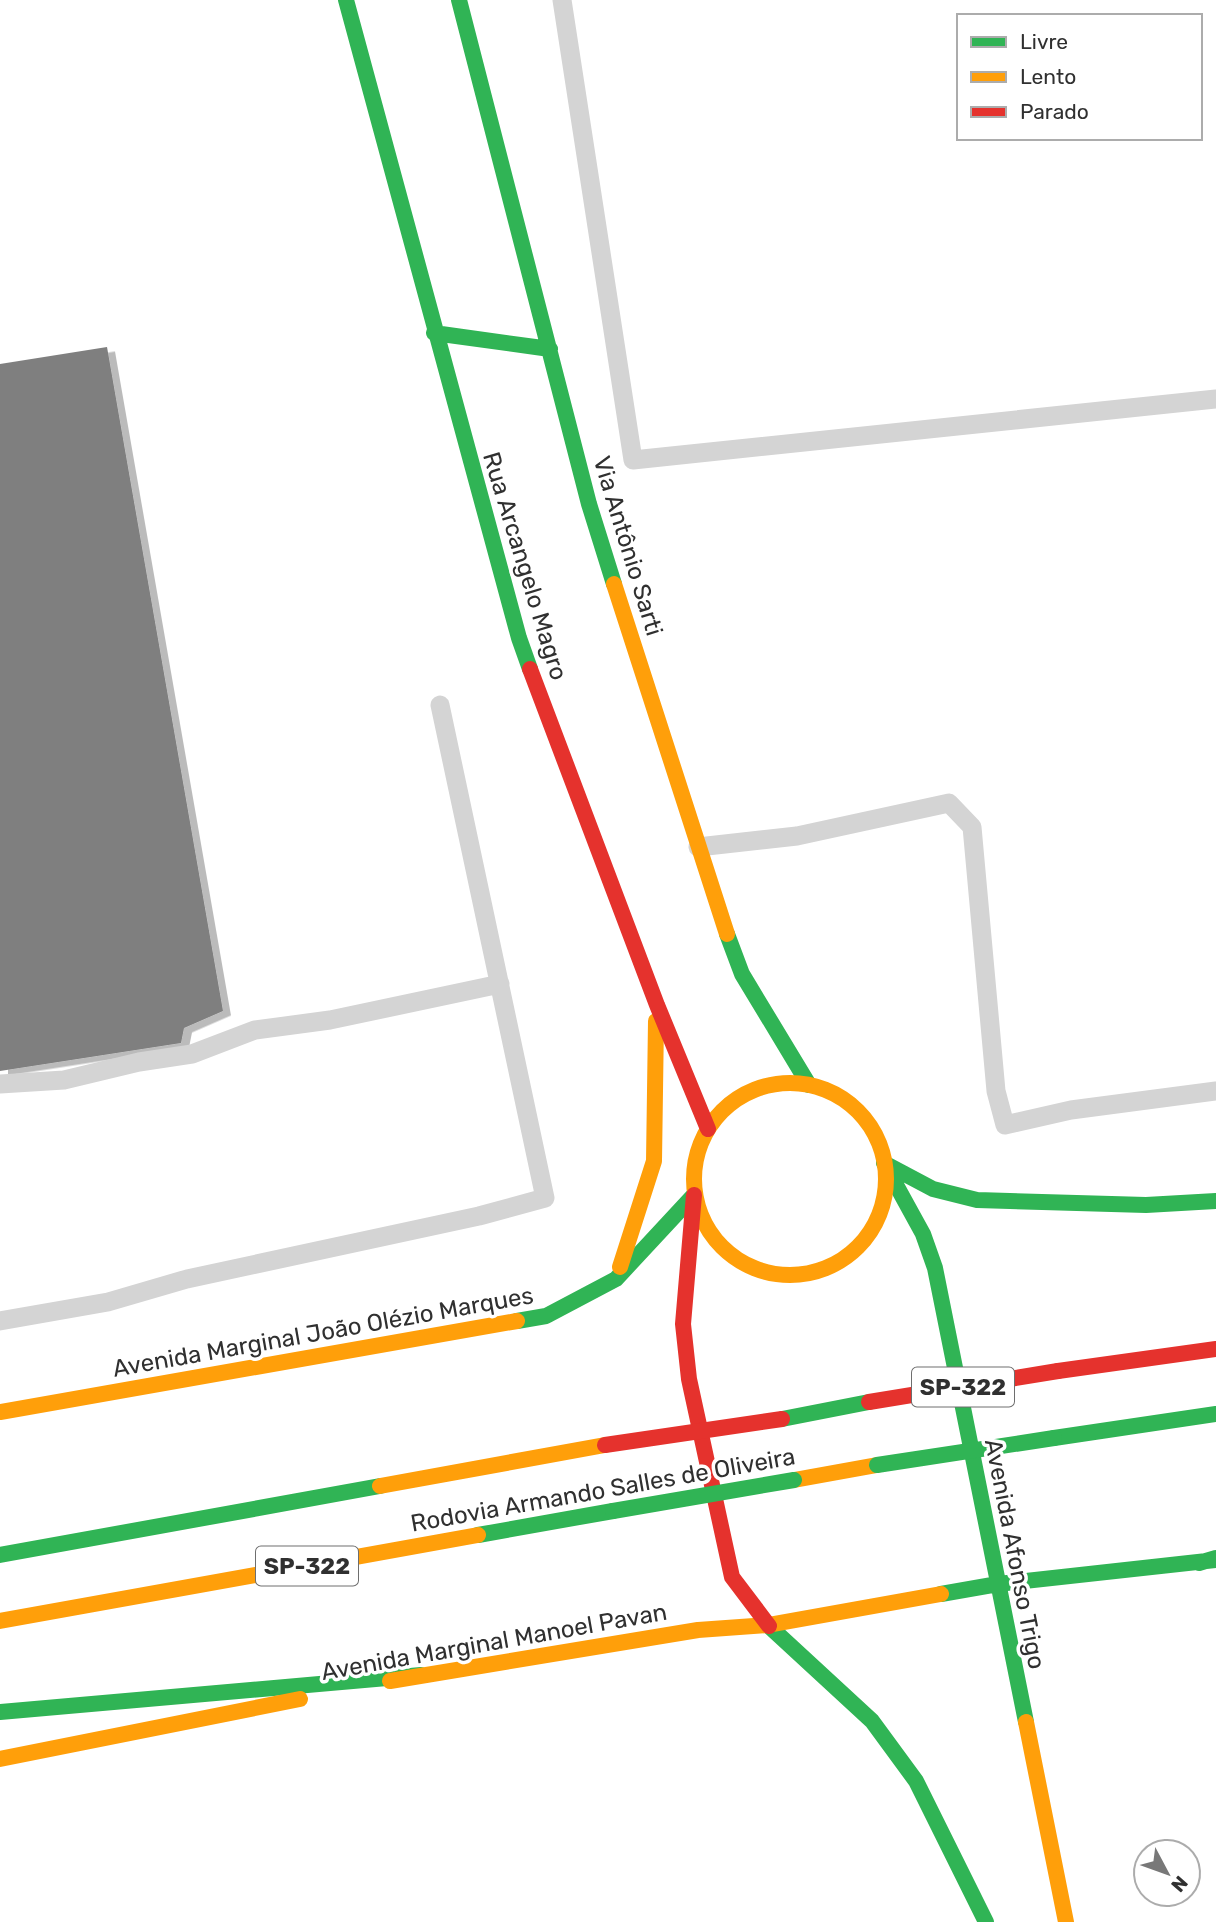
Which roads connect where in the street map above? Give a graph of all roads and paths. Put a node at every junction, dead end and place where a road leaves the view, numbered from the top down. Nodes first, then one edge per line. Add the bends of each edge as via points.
1 (346, 0) edge
2 (459, 0) edge
3 (562, 0) edge
4 (435, 333) junction
5 (550, 349) junction
6 (1216, 399) edge
7 (440, 705) dead end
8 (698, 848) junction
9 (500, 984) junction
10 (657, 1005) junction
11 (0, 1084) edge
12 (809, 1085) junction
13 (1216, 1091) edge
14 (708, 1129) junction
15 (884, 1163) junction
16 (694, 1195) junction
17 (1216, 1201) edge
18 (616, 1279) junction
19 (0, 1321) edge
20 (1216, 1349) edge
21 (0, 1412) edge
22 (1216, 1414) edge
23 (0, 1555) edge
24 (1216, 1559) edge
25 (998, 1584) junction
26 (0, 1621) edge
27 (768, 1625) junction
28 (421, 1675) junction
29 (0, 1712) edge
30 (0, 1759) edge
31 (986, 1922) edge
32 (1066, 1922) edge

1 - 4 main road, Rua Arcangelo Magro
2 - 5 main road, Via Antônio Sarti
3 - 6 lane via 633,460
4 - 5 main road
4 - 10 main road, Rua Arcangelo Magro via 519,638
5 - 8 main road, Via Antônio Sarti via 589,504
7 - 9 lane
8 - 12 main road, Via Antônio Sarti via 742,974
8 - 13 lane via 797,836 949,803 972,827 996,1091 1005,1125 1071,1110
9 - 11 lane via 330,1020 255,1030 192,1054 64,1080
9 - 19 lane via 545,1198 108,1301
10 - 14 main road, Rua Arcangelo Magro
10 - 18 main road via 654,1161
12 - 14 main road via 759,1088 736,1099
12 - 15 main road via 836,1094 859,1112 876,1136
14 - 16 main road via 694,1167
15 - 16 main road via 885,1194 876,1222 858,1247 834,1265 805,1274 775,1275 746,1266 721,1248 704,1224
15 - 17 main road via 933,1188 977,1200 1146,1205
15 - 25 main road, Avenida Afonso Trigo via 923,1234 935,1268
16 - 18 main road, Avenida Marginal João Olézio Marques
16 - 27 main road via 683,1324 689,1379 732,1577
18 - 21 main road, Avenida Marginal João Olézio Marques via 546,1317
20 - 23 main road, Rodovia Armando Salles de Oliveira / SP-322, bridge via 605,1445
22 - 26 main road, Rodovia Armando Salles de Oliveira / SP-322, bridge via 613,1511
24 - 25 main road, Avenida Marginal Manoel Pavan
25 - 27 main road, Avenida Marginal Manoel Pavan
25 - 32 main road, Avenida Afonso Trigo
27 - 28 main road, Avenida Marginal Manoel Pavan via 698,1630
27 - 31 main road via 879,1731 916,1781
28 - 29 main road
28 - 30 main road, Avenida Marginal Manoel Pavan

